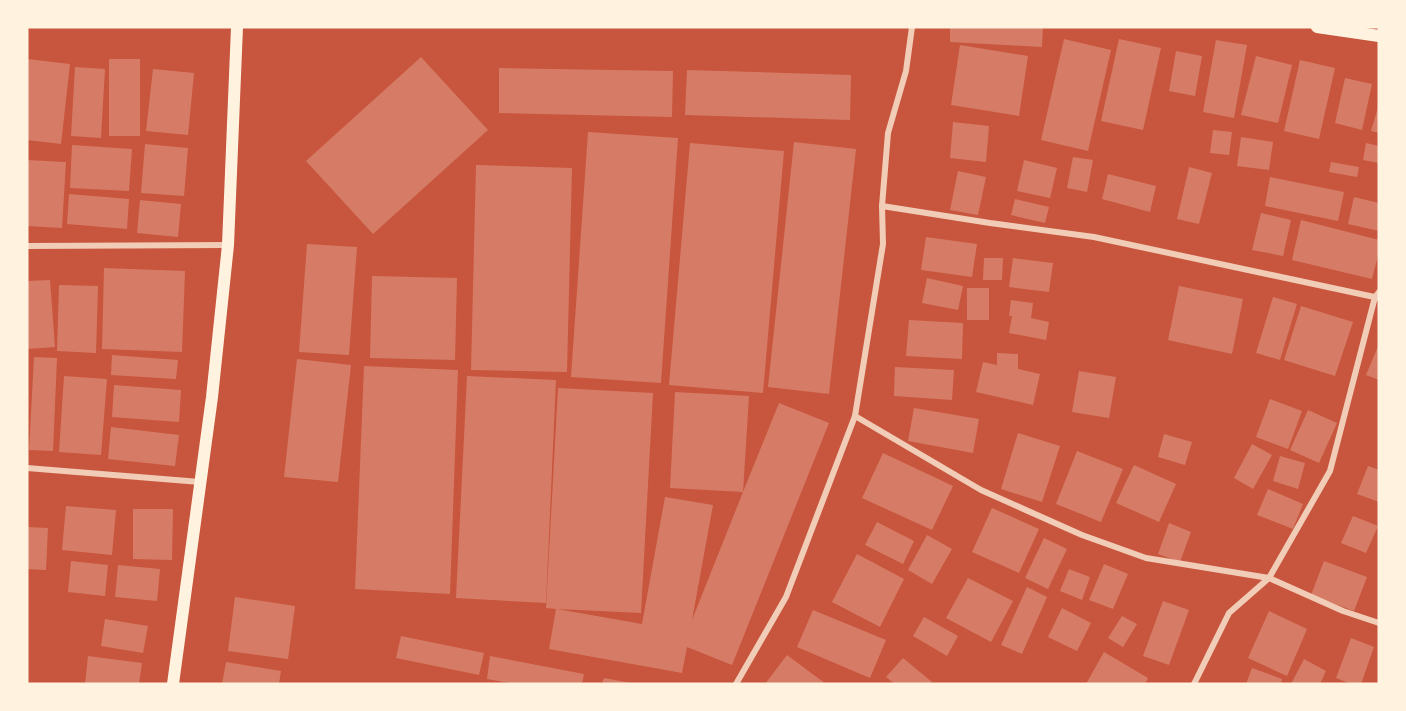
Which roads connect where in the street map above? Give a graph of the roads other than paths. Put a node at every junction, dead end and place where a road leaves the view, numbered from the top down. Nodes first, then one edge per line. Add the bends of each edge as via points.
1 (237, 27) edge
2 (912, 27) edge
3 (1317, 27) edge
4 (1379, 36) edge
5 (882, 206) junction
6 (228, 245) junction
7 (27, 246) edge
8 (1378, 296) edge
9 (855, 416) junction
10 (27, 468) edge
11 (200, 482) junction
12 (1269, 578) junction
13 (1379, 623) edge
14 (173, 684) edge
15 (736, 684) edge
16 (1194, 684) edge

1 - 6 main road
2 - 5 street via 906,71 888,134
3 - 4 main road
5 - 8 street via 1094,237
5 - 9 street via 883,244
6 - 7 street
6 - 11 main road
8 - 12 street via 1330,471
9 - 12 street via 981,490 1082,535 1146,558
9 - 15 street via 786,597
10 - 11 street
11 - 14 main road
12 - 13 street
12 - 16 street via 1229,613

